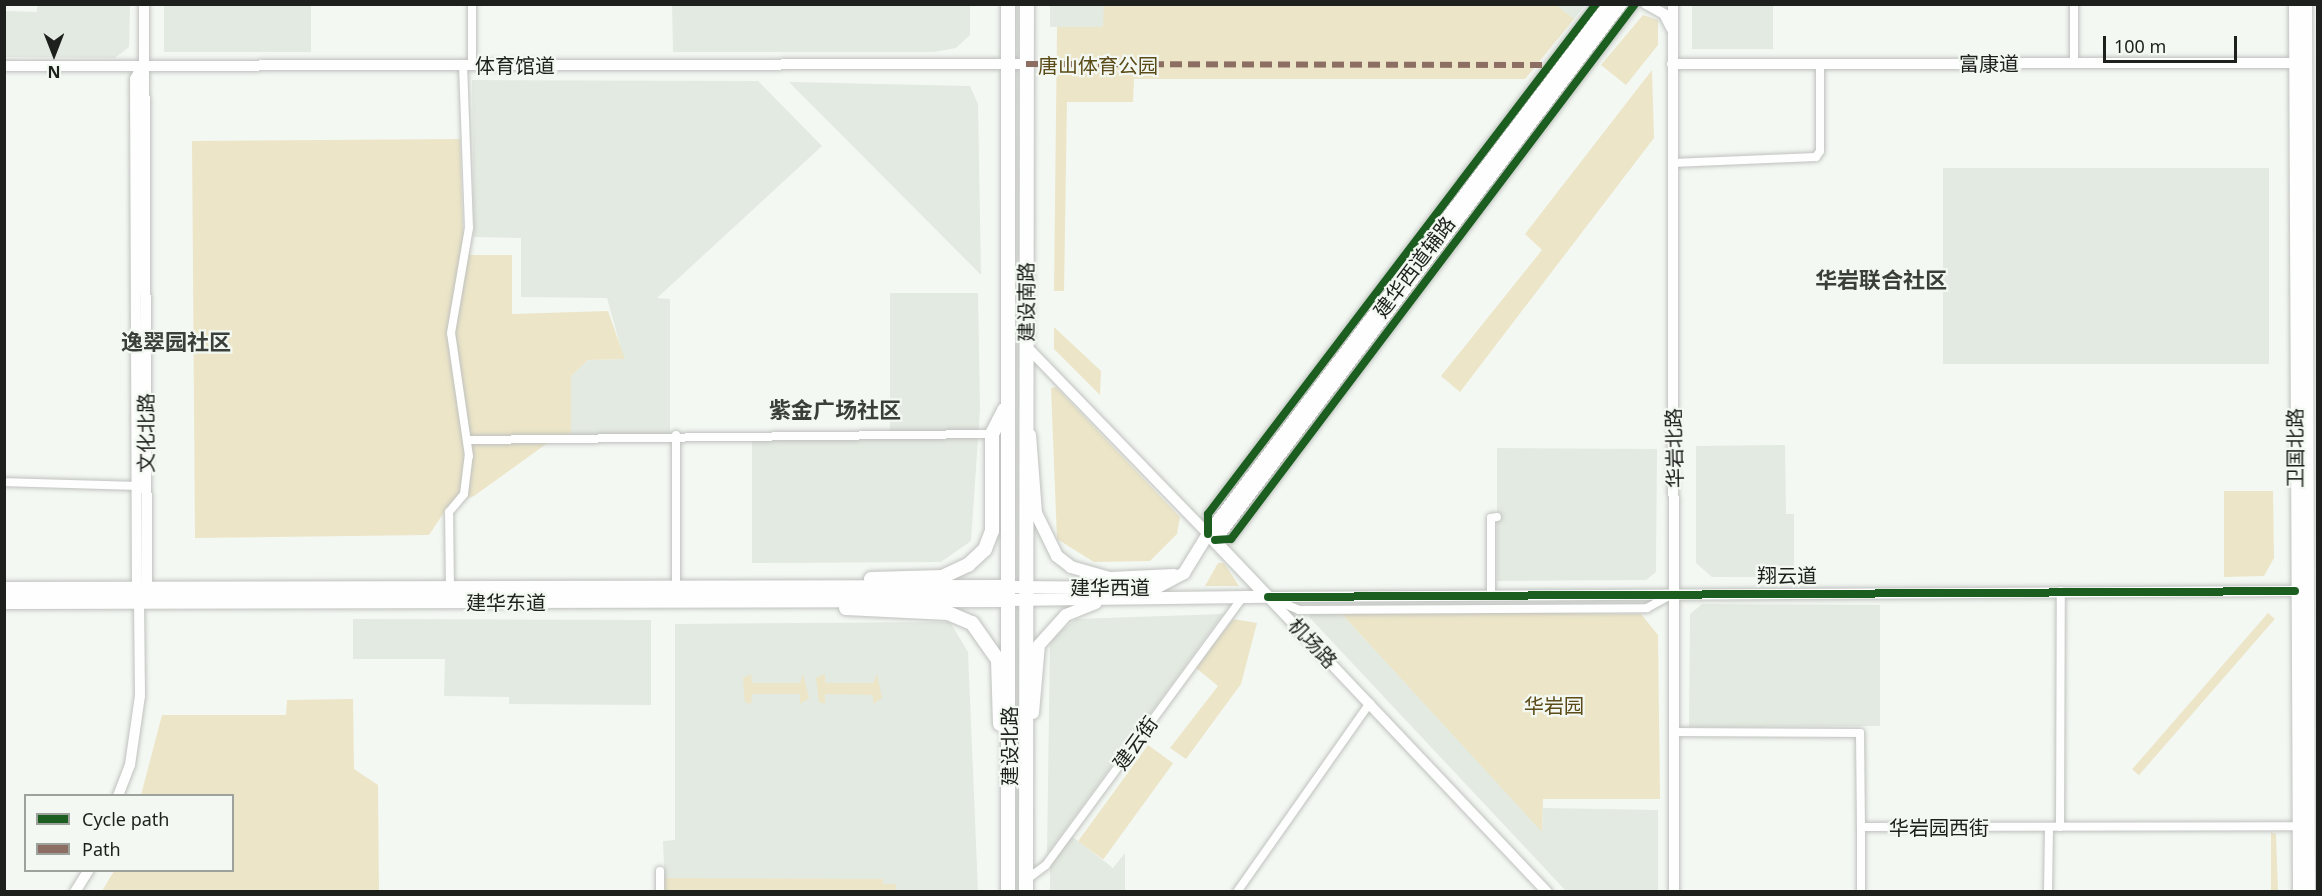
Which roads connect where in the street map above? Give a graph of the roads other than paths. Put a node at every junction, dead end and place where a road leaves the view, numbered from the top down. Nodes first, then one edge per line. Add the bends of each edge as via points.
1 (144, 4) edge
2 (472, 4) edge
3 (1008, 4) edge
4 (1027, 4) edge
5 (1596, 4) edge
6 (1609, 4) edge
7 (1621, 4) edge
8 (1635, 4) edge
9 (1646, 4) edge
10 (1673, 4) edge
11 (2074, 4) edge
12 (2295, 4) edge
13 (2306, 4) edge
14 (1672, 31) junction
15 (1820, 63) junction
16 (2074, 63) junction
17 (2300, 63) junction
18 (1026, 64) junction
19 (1672, 64) junction
20 (467, 65) junction
21 (1008, 65) junction
22 (4, 66) edge
23 (142, 66) junction
24 (1672, 163) junction
25 (2312, 234) edge
26 (1026, 346) junction
27 (1006, 405) junction
28 (1026, 410) junction
29 (992, 434) junction
30 (676, 435) junction
31 (469, 440) junction
32 (2313, 440) edge
33 (4, 482) edge
34 (135, 486) junction
35 (1497, 518) dead end
36 (1212, 537) junction
37 (1201, 549) junction
38 (1232, 557) junction
39 (1184, 573) junction
40 (1253, 581) junction
41 (676, 588) junction
42 (820, 588) junction
43 (4, 589) edge
44 (450, 590) junction
45 (2308, 590) edge
46 (2061, 591) junction
47 (1676, 592) junction
48 (140, 593) junction
49 (1008, 593) junction
50 (1026, 594) junction
51 (1491, 594) junction
52 (1268, 597) junction
53 (1102, 600) junction
54 (1240, 601) junction
55 (4, 602) edge
56 (820, 603) junction
57 (1370, 703) junction
58 (1675, 732) junction
59 (1026, 787) junction
60 (118, 794) edge
61 (1009, 797) junction
62 (2049, 826) junction
63 (2060, 826) junction
64 (2297, 826) junction
65 (1861, 827) junction
66 (660, 871) dead end
67 (88, 872) edge
68 (1026, 886) edge
69 (75, 891) edge
70 (660, 891) edge
71 (1008, 891) edge
72 (1237, 891) edge
73 (1547, 891) edge
74 (1674, 891) edge
75 (1861, 891) edge
76 (2048, 891) edge
77 (2308, 891) edge

1 - 23 street, 文化北路
2 - 20 street
3 - 21 main road, 建设南路
4 - 18 main road, 建设南路
5 - 36 street, 建华西道辅路 via 1208,514
6 - 36 main road, 建华西道
7 - 36 main road, 建华西道
8 - 36 street, 建华西道辅路 via 1232,539
9 - 14 street via 1664,14
10 - 14 street, 华岩北路
11 - 16 street
12 - 17 main road, 卫国北路
13 - 17 main road, 卫国北路
14 - 19 street, 华岩北路
15 - 16 street, 富康道
15 - 19 street, 富康道
15 - 24 street via 1820,151 1816,157
16 - 17 street, 富康道
17 - 25 main road, 卫国北路
17 - 45 main road, 卫国北路
18 - 21 street, 体育馆道
18 - 26 main road, 建设南路
19 - 24 street, 华岩北路
20 - 21 street, 体育馆道
20 - 23 street, 体育馆道
20 - 31 street via 469,228 451,333
21 - 27 main road, 建设南路
22 - 23 street, 体育馆道
23 - 34 street, 文化北路 via 135,79
23 - 48 street, 文化北路
24 - 47 street, 华岩北路
25 - 32 main road, 卫国北路
26 - 28 main road, 建设南路
26 - 36 street, 机场路
27 - 29 main road
27 - 49 main road, 建设南路
28 - 39 main road via 1035,460 1036,513 1057,556 1071,567 1110,578
28 - 50 main road, 建设南路
29 - 30 street
29 - 42 main road via 992,531 974,560 942,577 859,579
30 - 31 street
30 - 41 street
31 - 44 street via 464,494 449,512
32 - 45 main road, 卫国北路
33 - 34 street
34 - 48 street, 文化北路
35 - 51 street via 1491,518
36 - 37 main road, 建华西道
36 - 38 main road, 机场路
37 - 38 main road via 1218,549
37 - 39 main road, 建华西道
38 - 40 main road, 机场路
39 - 50 main road, 建华西道 via 1156,588
40 - 52 main road, 机场路
40 - 54 main road
41 - 42 main road, 建华东道
41 - 44 main road, 建华东道
42 - 49 main road, 建华东道
43 - 48 main road, 建华东道
44 - 48 main road, 建华东道
45 - 46 street, 翔云道
45 - 64 main road, 卫国北路
45 - 77 main road, 卫国北路
46 - 47 street, 翔云道
46 - 63 street
47 - 51 street, 翔云道
47 - 52 street via 1647,608 1299,610
47 - 58 street, 华岩北路
48 - 55 main road, 建华东道
48 - 56 main road, 建华东道
48 - 60 street, 文化北路 via 140,696 130,765
49 - 50 main road, 建华西道
49 - 56 main road, 建华东道
49 - 61 main road, 建设北路
50 - 53 main road, 建华西道
50 - 59 main road, 建设北路
51 - 52 street, 翔云道
52 - 54 main road, 建华西道
52 - 57 street, 机场路
53 - 54 main road, 建华西道
53 - 59 main road via 1066,615 1039,645
54 - 68 street, 建云街 via 1046,865
56 - 61 main road via 872,613 948,613 979,630 998,660
57 - 72 street
57 - 73 street, 机场路
58 - 65 street, 华岩园西街 via 1860,733
58 - 74 street, 华岩北路
59 - 68 main road, 建设北路
61 - 71 main road, 建设北路
62 - 63 street, 华岩园西街
62 - 65 street, 华岩园西街
62 - 76 street
63 - 64 street, 华岩园西街
64 - 77 main road, 卫国北路
65 - 75 street
66 - 70 street
67 - 69 street

